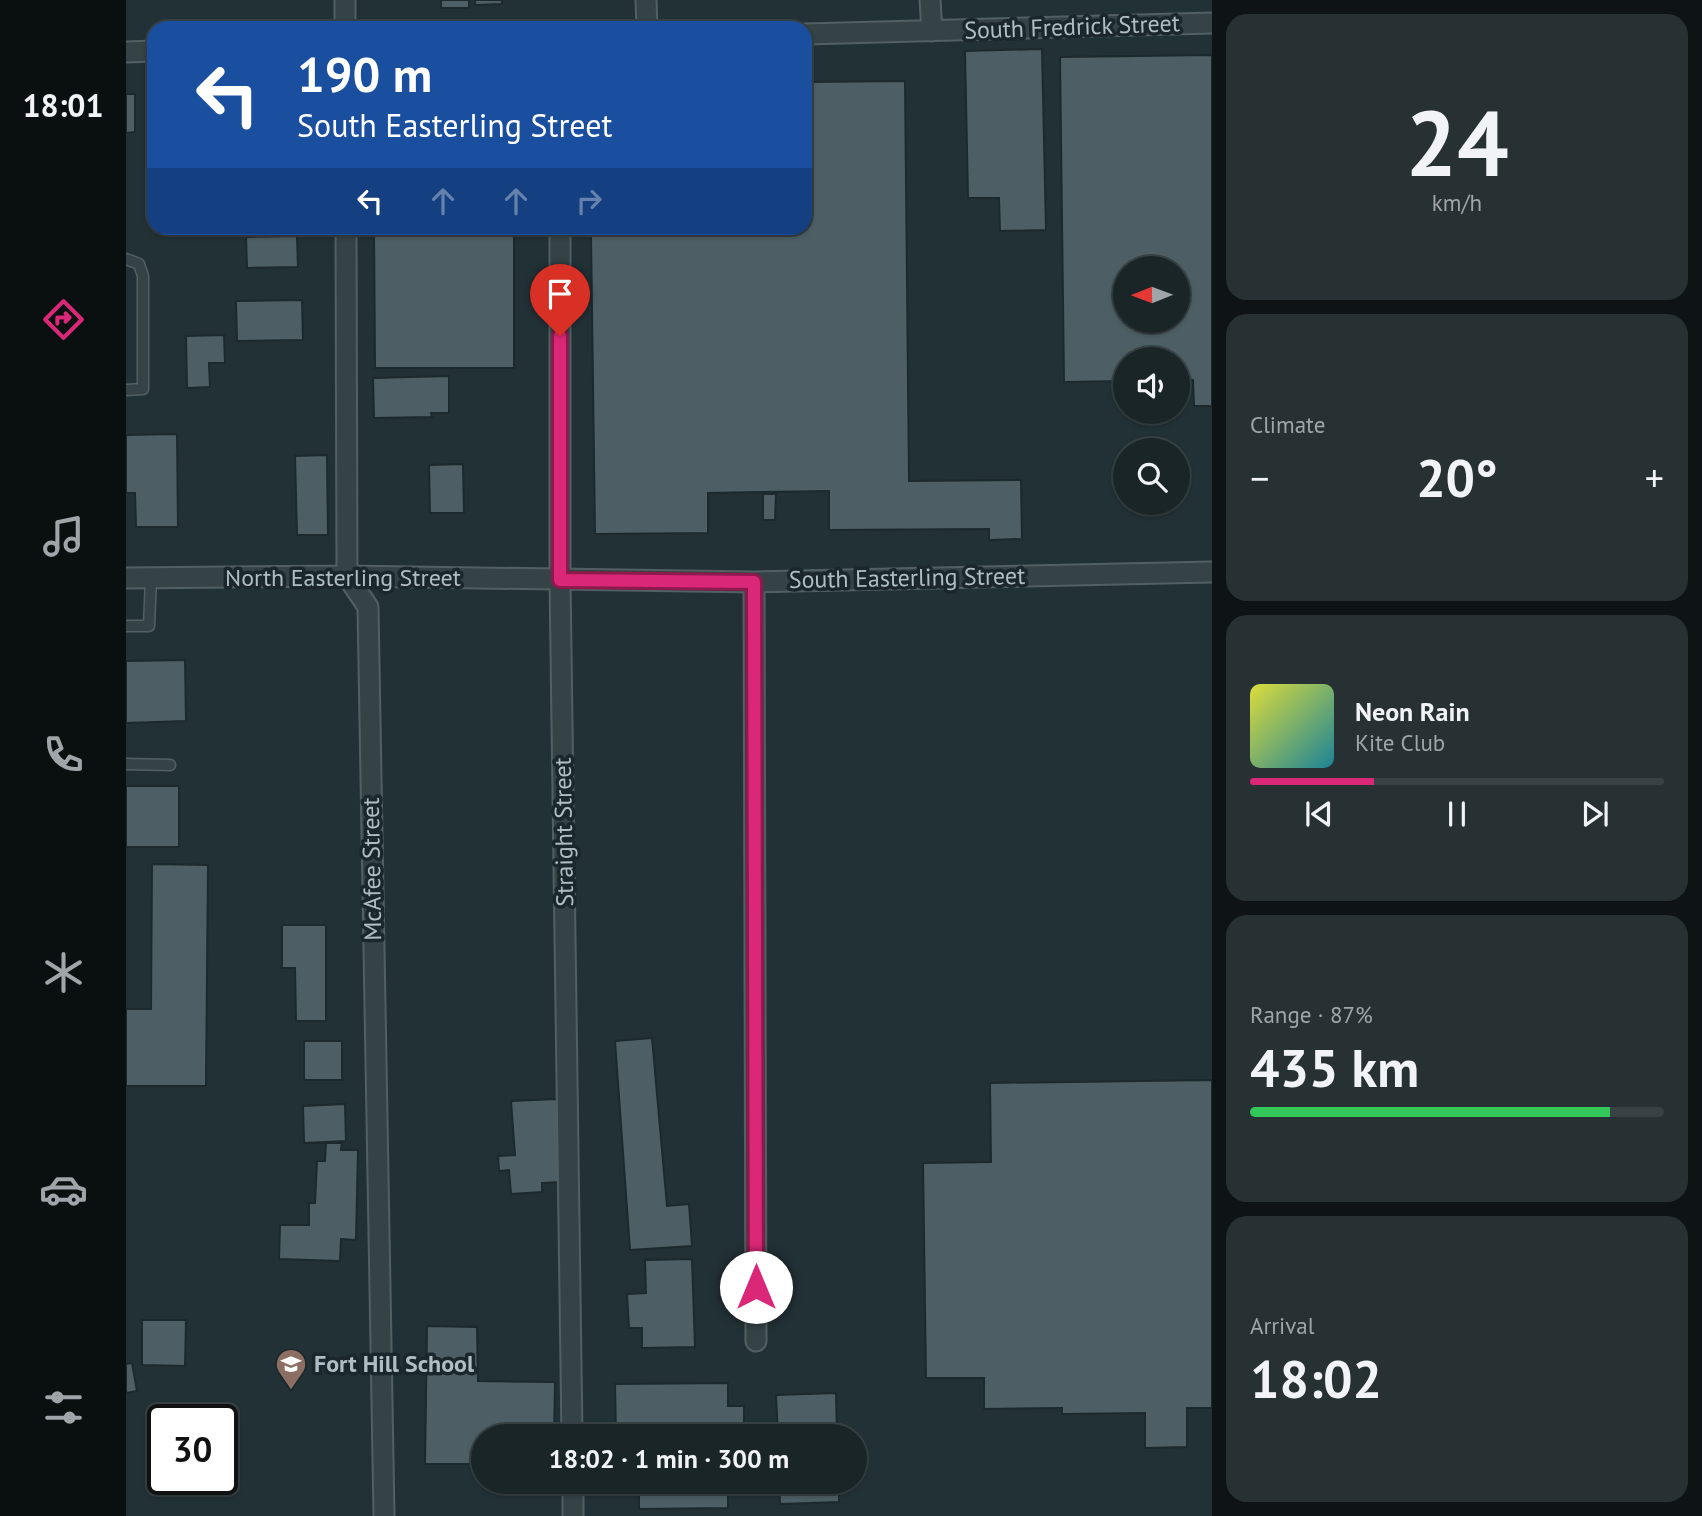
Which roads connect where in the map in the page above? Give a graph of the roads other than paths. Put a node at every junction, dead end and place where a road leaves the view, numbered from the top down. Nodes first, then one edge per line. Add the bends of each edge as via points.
1 (345, 0) edge
2 (646, 0) edge
3 (930, 0) edge
4 (345, 21) edge
5 (647, 21) edge
6 (1212, 23) edge
7 (932, 31) junction
8 (812, 34) edge
9 (147, 51) edge
10 (126, 52) edge
11 (346, 235) edge
12 (560, 235) edge
13 (126, 259) edge
14 (126, 390) edge
15 (1212, 572) edge
16 (347, 576) junction
17 (126, 578) edge
18 (151, 578) junction
19 (560, 580) junction
20 (754, 582) junction
21 (126, 626) edge
22 (126, 764) edge
23 (170, 765) dead end
24 (756, 1341) dead end
25 (572, 1424) edge
26 (573, 1494) edge
27 (384, 1516) edge
28 (573, 1516) edge

1 - 4 street
2 - 5 street
3 - 7 street
6 - 7 street, South Fredrick Street
7 - 8 street, South Fredrick Street
9 - 10 street
11 - 16 street
12 - 19 street, Straight Street
13 - 14 lane via 139,264 143,276 143,389
15 - 20 street, South Easterling Street
16 - 18 street, North Easterling Street
16 - 19 street, North Easterling Street
16 - 27 street, McAfee Street via 368,607
17 - 18 street, North Easterling Street
18 - 21 lane via 149,626
19 - 20 street, South Easterling Street
19 - 25 street, Straight Street
20 - 24 street
22 - 23 lane
26 - 28 street

